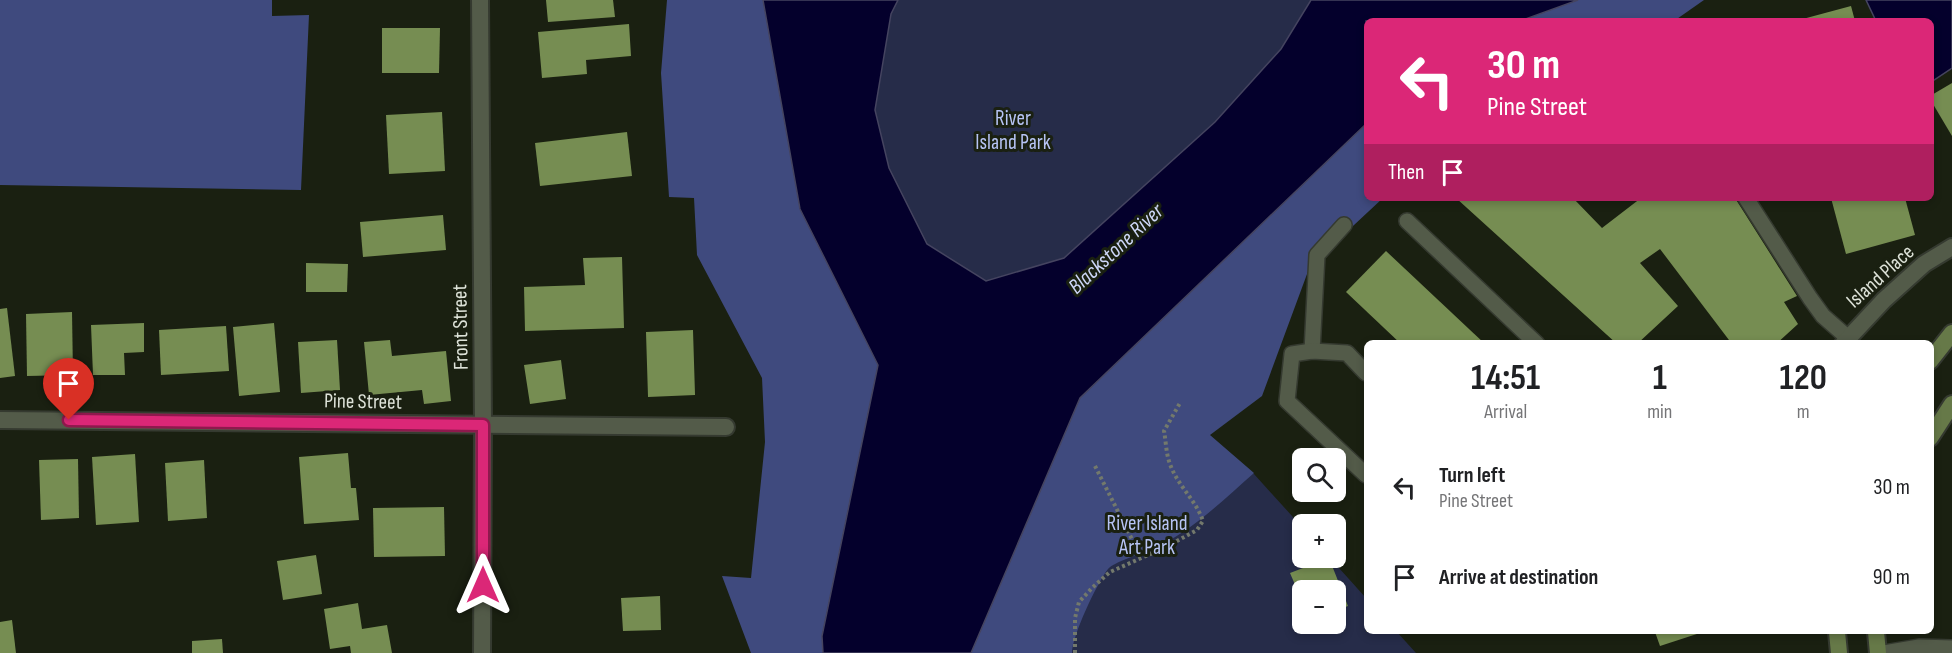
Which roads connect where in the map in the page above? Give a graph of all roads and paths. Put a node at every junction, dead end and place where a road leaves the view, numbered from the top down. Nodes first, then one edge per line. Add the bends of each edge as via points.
1 (480, 0) edge
2 (1748, 201) edge
3 (1407, 221) dead end
4 (1344, 225) dead end
5 (1952, 247) edge
6 (1952, 333) edge
7 (1533, 340) edge
8 (1845, 340) edge
9 (1312, 351) junction
10 (1934, 356) edge
11 (1364, 371) edge
12 (1180, 403) dead end
13 (1952, 404) edge
14 (0, 420) edge
15 (483, 425) junction
16 (726, 427) dead end
17 (1934, 432) edge
18 (1095, 465) dead end
19 (1364, 473) edge
20 (1141, 557) junction
21 (1837, 634) edge
22 (1876, 634) edge
23 (1952, 648) edge
24 (482, 653) edge
25 (1075, 653) edge
26 (1839, 653) edge
27 (1878, 653) edge
28 (1884, 653) edge

1 - 15 street, Front Street
2 - 8 lane via 1810,298
3 - 7 lane
4 - 9 lane via 1317,255
5 - 8 street, Island Place via 1924,264
6 - 10 main road
9 - 11 lane via 1347,353
9 - 19 lane via 1292,354 1287,401
12 - 20 path via 1164,431 1170,464 1203,521 1197,530
13 - 17 main road
14 - 15 street, Pine Street
15 - 16 street, Pine Street
15 - 24 street, Front Street
18 - 20 path
20 - 25 path via 1110,572 1079,602
21 - 26 main road
22 - 27 main road
23 - 28 lane via 1907,648

